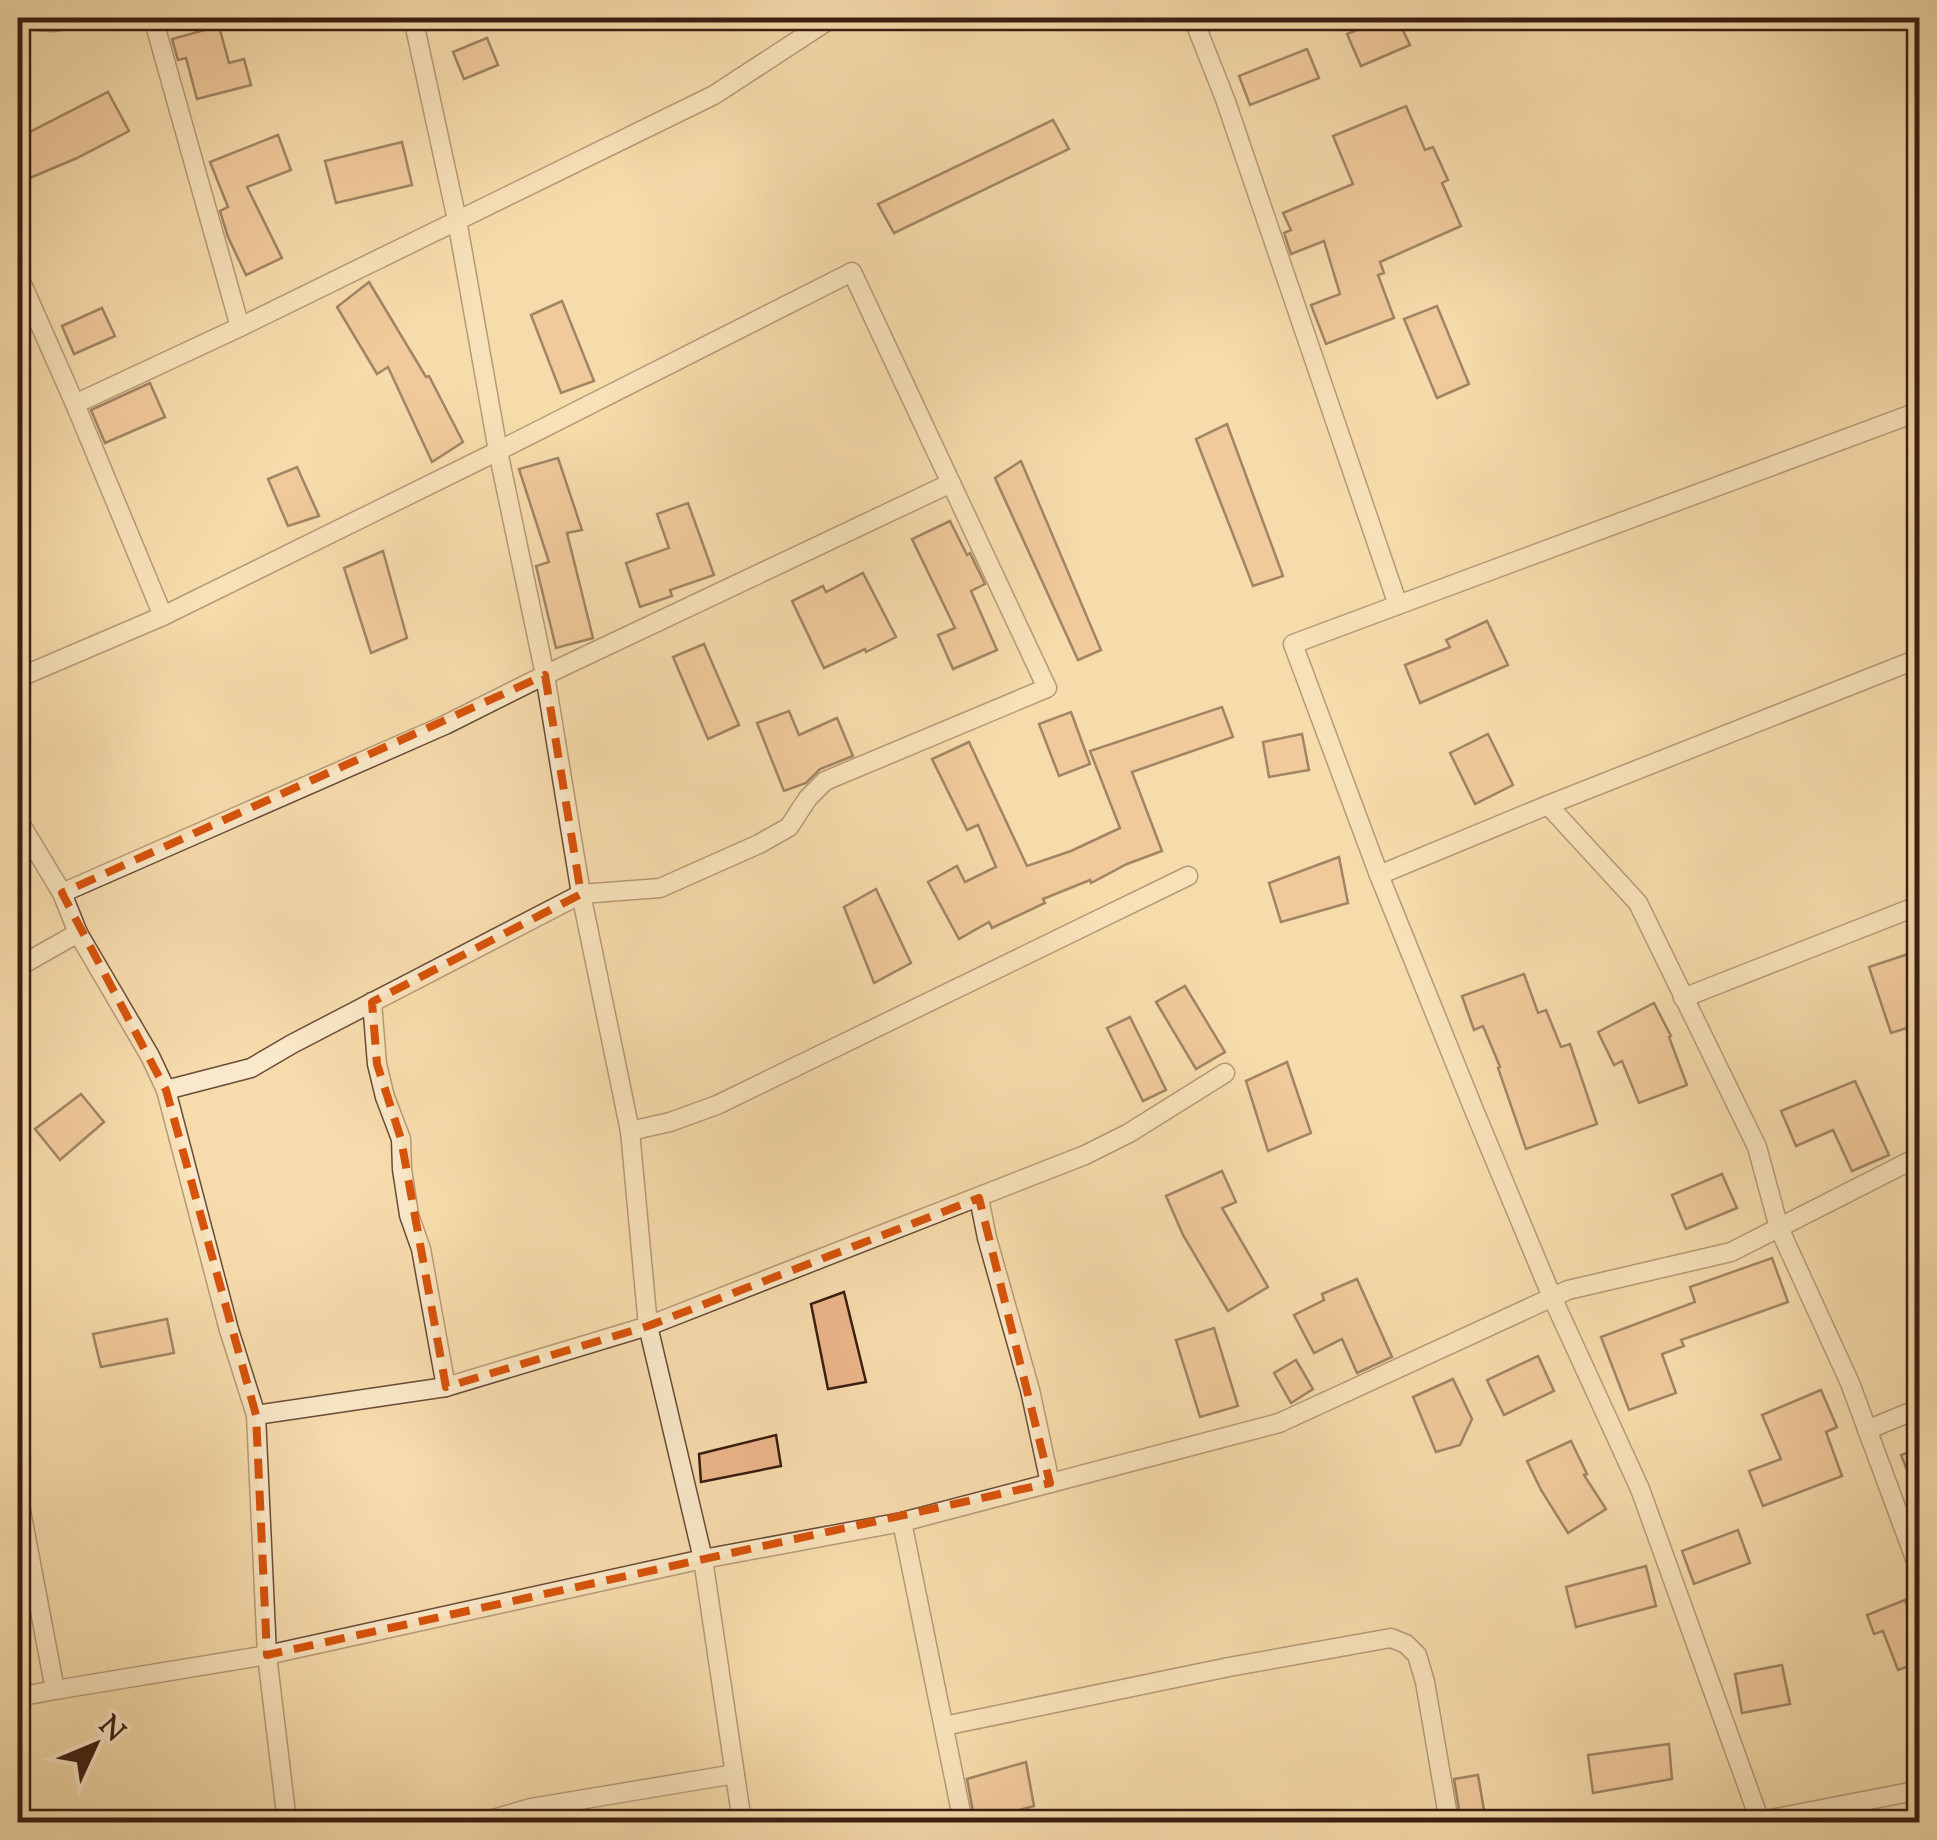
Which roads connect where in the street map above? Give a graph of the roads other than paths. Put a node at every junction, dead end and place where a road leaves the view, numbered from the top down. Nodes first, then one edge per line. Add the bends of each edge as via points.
1 (79, 18) edge
2 (153, 18) edge
3 (414, 18) edge
4 (832, 18) edge
5 (1193, 18) edge
6 (18, 20) edge
7 (457, 220) junction
8 (18, 275) edge
9 (240, 327) junction
10 (75, 404) junction
11 (1920, 411) edge
12 (498, 452) junction
13 (951, 483) junction
14 (1398, 606) junction
15 (163, 616) junction
16 (1920, 658) edge
17 (545, 675) junction
18 (18, 678) edge
19 (1548, 805) junction
20 (18, 820) edge
21 (1379, 875) junction
22 (1188, 876) dead end
23 (62, 893) junction
24 (581, 894) junction
25 (1920, 905) edge
26 (78, 932) junction
27 (18, 967) edge
28 (1683, 998) junction
29 (372, 1002) junction
30 (1224, 1073) dead end
31 (166, 1090) junction
32 (630, 1131) junction
33 (1920, 1156) edge
34 (979, 1198) junction
35 (1779, 1228) junction
36 (1552, 1297) junction
37 (648, 1326) junction
38 (446, 1386) junction
39 (1920, 1408) edge
40 (256, 1415) junction
41 (1868, 1430) junction
42 (1050, 1483) junction
43 (18, 1495) edge
44 (902, 1522) junction
45 (703, 1560) junction
46 (1920, 1572) edge
47 (267, 1655) junction
48 (55, 1690) junction
49 (18, 1697) edge
50 (944, 1726) junction
51 (735, 1774) junction
52 (1920, 1790) edge
53 (288, 1822) edge
54 (483, 1822) edge
55 (742, 1822) edge
56 (964, 1822) edge
57 (1449, 1822) edge
58 (1758, 1822) edge

1 - 6 street
2 - 9 street
3 - 7 street
4 - 7 street via 714,95
5 - 14 street
7 - 9 street
7 - 12 street
8 - 10 street
9 - 10 street
10 - 15 street
11 - 14 street
12 - 13 street via 852,272
12 - 15 street
12 - 17 street
13 - 17 street
13 - 24 street via 1047,688 825,782 789,827 660,888
14 - 21 street via 1292,644
15 - 18 street
16 - 19 street
17 - 23 street
17 - 24 street
19 - 21 street
19 - 28 street via 1638,903
20 - 23 street
21 - 36 street
22 - 32 street via 717,1106
23 - 26 street
24 - 29 street
24 - 32 street
25 - 28 street
26 - 27 street
26 - 31 street
28 - 35 street via 1758,1146
29 - 31 street via 252,1068
29 - 38 street via 377,1064 401,1139 409,1215
30 - 34 street via 1085,1156
31 - 40 street
32 - 37 street
33 - 35 street
34 - 37 street
34 - 42 street
35 - 36 street via 1731,1252
35 - 41 street
36 - 42 street via 1280,1423
36 - 58 street via 1640,1489
37 - 38 street
37 - 45 street
38 - 40 street
39 - 41 street
40 - 47 street
41 - 46 street
42 - 44 street
43 - 48 street
44 - 45 street
44 - 50 street
45 - 47 street
45 - 51 street
47 - 48 street
47 - 53 street
48 - 49 street
50 - 56 street
50 - 57 street via 1390,1638 1417,1655 1426,1682
51 - 54 street
51 - 55 street
52 - 58 street

